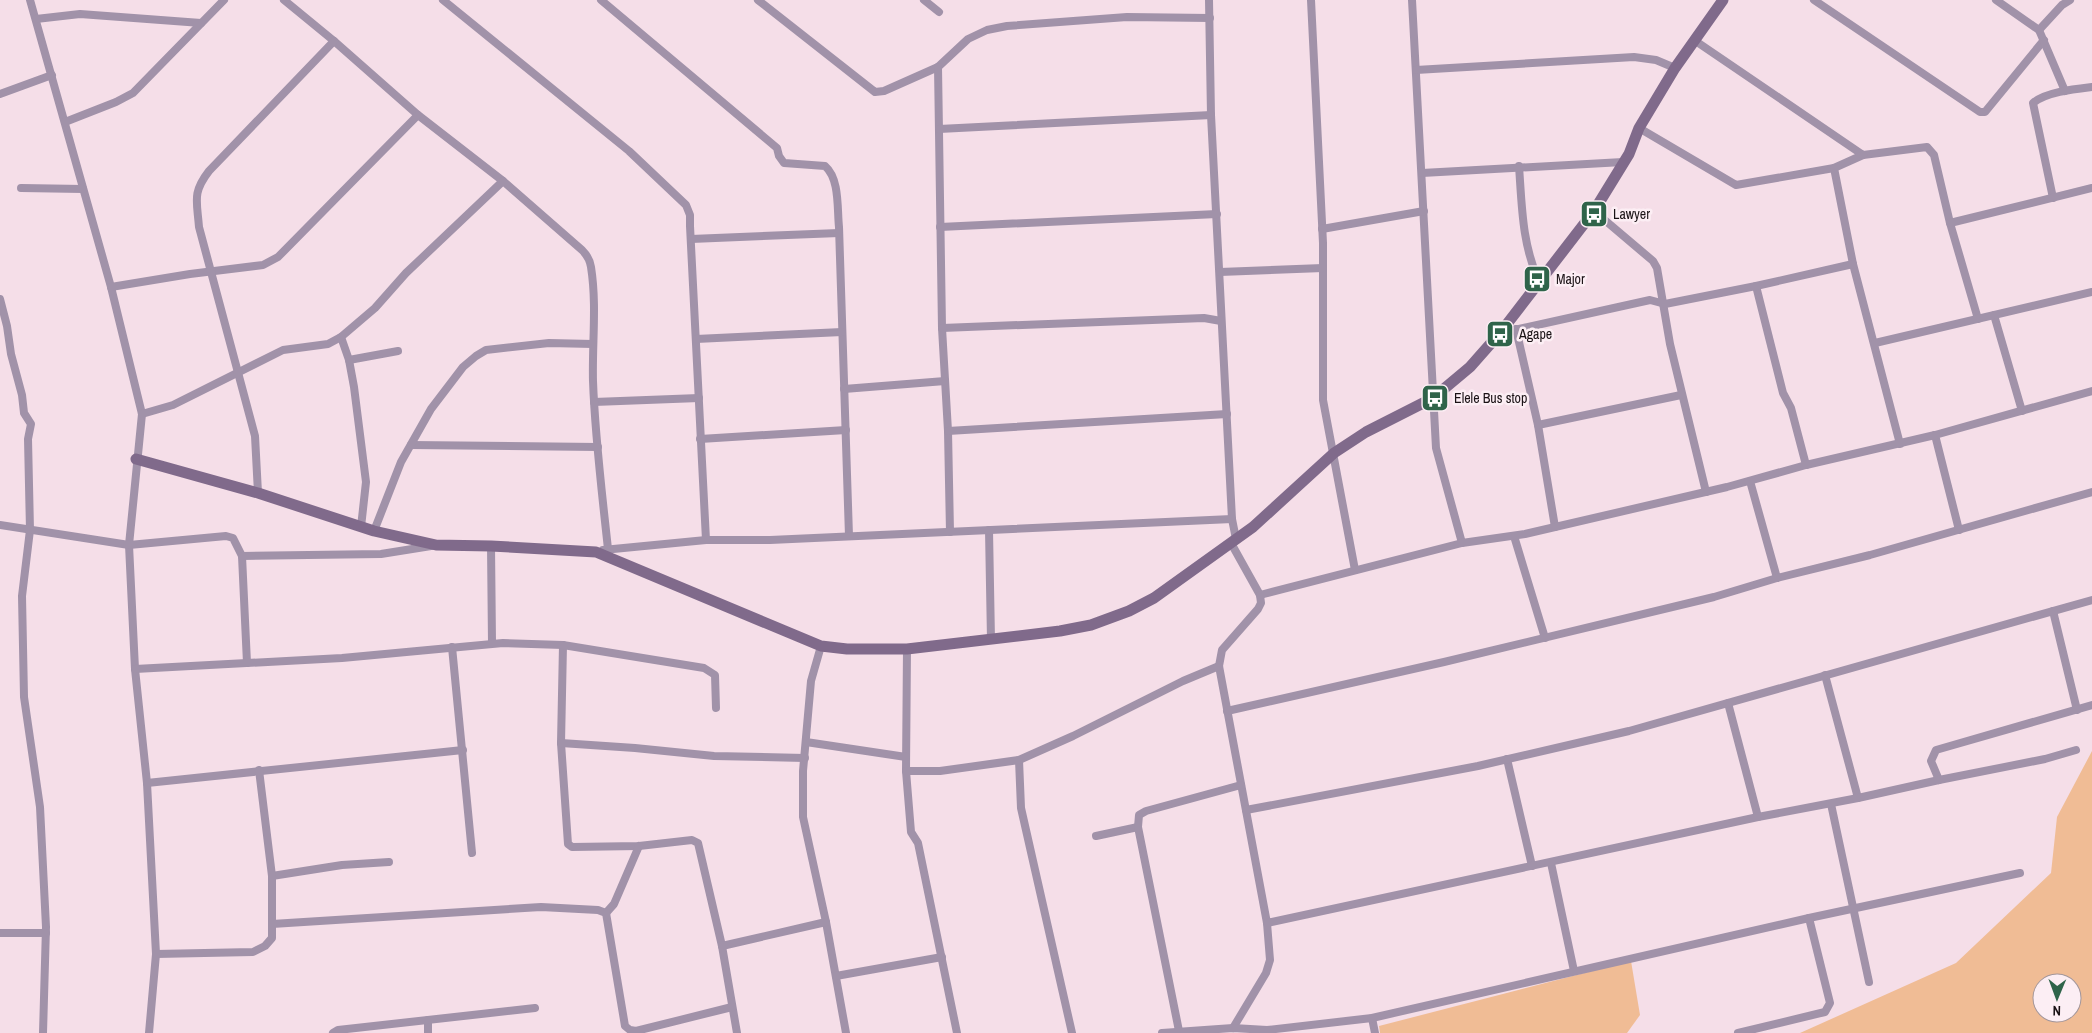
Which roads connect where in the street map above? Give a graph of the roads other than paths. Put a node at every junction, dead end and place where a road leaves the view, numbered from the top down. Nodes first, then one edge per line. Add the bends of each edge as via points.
1 (30, 0) edge
2 (224, 0) edge
3 (284, 0) edge
4 (443, 0) edge
5 (602, 0) edge
6 (758, 0) edge
7 (924, 0) edge
8 (1209, 0) edge
9 (1311, 0) edge
10 (1412, 0) edge
11 (1723, 0) edge
12 (1814, 0) edge
13 (1996, 0) edge
14 (2070, 0) edge
15 (939, 12) dead end
16 (1210, 18) junction
17 (36, 19) junction
18 (201, 23) junction
19 (2039, 30) junction
20 (1694, 40) junction
21 (2044, 40) junction
22 (334, 41) junction
23 (938, 67) junction
24 (1675, 68) junction
25 (1416, 70) junction
26 (52, 76) junction
27 (2092, 87) edge
28 (2065, 91) junction
29 (0, 94) edge
30 (418, 115) junction
31 (1211, 115) junction
32 (65, 122) junction
33 (1639, 128) junction
34 (939, 129) junction
35 (1863, 155) junction
36 (1623, 162) junction
37 (1519, 166) junction
38 (1834, 168) junction
39 (1422, 173) junction
40 (502, 181) junction
41 (21, 188) dead end
42 (2092, 188) edge
43 (83, 189) junction
44 (2053, 198) junction
45 (1424, 211) junction
46 (1594, 211) junction
47 (1217, 214) junction
48 (1950, 223) junction
49 (940, 227) junction
50 (1322, 229) junction
51 (839, 233) junction
52 (691, 239) junction
53 (1853, 264) junction
54 (1323, 268) junction
55 (211, 271) junction
56 (1220, 272) junction
57 (1539, 282) junction
58 (1756, 286) junction
59 (111, 287) junction
60 (2092, 292) edge
61 (0, 299) edge
62 (1664, 304) junction
63 (1221, 308) junction
64 (1994, 314) junction
65 (1204, 318) junction
66 (1978, 319) junction
67 (1221, 321) junction
68 (942, 328) junction
69 (1516, 329) junction
70 (842, 332) junction
71 (1500, 333) junction
72 (341, 337) junction
73 (696, 339) junction
74 (593, 344) junction
75 (1875, 344) junction
76 (398, 351) dead end
77 (349, 360) junction
78 (238, 372) junction
79 (945, 381) junction
80 (844, 389) junction
81 (2092, 391) edge
82 (1681, 395) junction
83 (699, 398) junction
84 (1433, 398) junction
85 (594, 402) junction
86 (2022, 411) junction
87 (142, 414) junction
88 (1227, 414) junction
89 (1538, 425) junction
90 (846, 430) junction
91 (948, 431) junction
92 (1935, 435) junction
93 (700, 439) junction
94 (1900, 444) junction
95 (411, 445) junction
96 (598, 447) junction
97 (1334, 453) junction
98 (136, 459) junction
99 (1806, 465) junction
100 (1750, 481) junction
101 (1706, 492) junction
102 (2092, 492) edge
103 (258, 494) junction
104 (1232, 519) junction
105 (0, 525) edge
106 (361, 528) junction
107 (1556, 528) junction
108 (30, 530) junction
109 (989, 530) junction
110 (1959, 530) junction
111 (374, 532) junction
112 (950, 532) junction
113 (849, 536) junction
114 (1514, 536) junction
115 (706, 540) junction
116 (1233, 541) junction
117 (1462, 543) junction
118 (130, 544) junction
119 (436, 545) junction
120 (491, 546) junction
121 (608, 549) junction
122 (596, 552) junction
123 (242, 556) junction
124 (1355, 570) junction
125 (1777, 578) junction
126 (1260, 595) junction
127 (2092, 600) edge
128 (2053, 611) junction
129 (1545, 638) junction
130 (991, 640) junction
131 (492, 643) junction
132 (563, 645) junction
133 (821, 646) junction
134 (452, 647) junction
135 (907, 649) junction
136 (247, 663) junction
137 (1219, 666) junction
138 (135, 669) junction
139 (1826, 675) junction
140 (1728, 703) junction
141 (2092, 706) edge
142 (716, 708) dead end
143 (2077, 710) junction
144 (1227, 711) junction
145 (806, 742) junction
146 (561, 743) junction
147 (463, 750) junction
148 (2076, 750) dead end
149 (906, 757) junction
150 (804, 758) junction
151 (1506, 759) junction
152 (1019, 760) junction
153 (259, 770) junction
154 (906, 770) junction
155 (1939, 780) junction
156 (147, 783) junction
157 (1241, 785) junction
158 (1858, 798) junction
159 (1832, 804) junction
160 (1246, 810) junction
161 (1758, 817) junction
162 (1138, 827) junction
163 (1096, 836) dead end
164 (639, 846) junction
165 (472, 853) dead end
166 (389, 862) dead end
167 (1551, 862) junction
168 (1532, 866) junction
169 (2020, 873) dead end
170 (272, 876) junction
171 (1854, 909) junction
172 (606, 913) junction
173 (1810, 918) junction
174 (826, 922) junction
175 (1267, 923) junction
176 (272, 924) junction
177 (0, 934) edge
178 (46, 934) junction
179 (722, 946) junction
180 (156, 954) junction
181 (942, 957) junction
182 (1574, 971) junction
183 (836, 976) junction
184 (1869, 982) dead end
185 (732, 1007) junction
186 (535, 1008) dead end
187 (1372, 1018) junction
188 (428, 1020) junction
189 (1233, 1028) junction
190 (1179, 1031) junction
191 (1268, 1031) edge
192 (630, 1032) edge
193 (43, 1033) edge
194 (148, 1033) edge
195 (333, 1033) edge
196 (428, 1033) edge
197 (737, 1033) edge
198 (846, 1033) edge
199 (957, 1033) edge
200 (1072, 1033) edge
201 (1162, 1033) edge
202 (1375, 1033) edge
203 (1738, 1033) edge

1 - 17 street
2 - 18 street
3 - 22 street
4 - 52 street via 629,151 686,205 690,215
5 - 51 street via 778,148 784,163 820,165 828,169 836,189
6 - 23 street via 875,92
7 - 15 street
8 - 16 street
9 - 50 street
10 - 25 street
11 - 20 street
12 - 21 street via 1980,112 1985,112
13 - 19 street
14 - 19 street
16 - 23 street via 1127,17 1007,26 986,30 968,39
16 - 31 street
17 - 18 street via 80,14
17 - 26 street
18 - 32 street via 133,93
19 - 21 street
20 - 24 street
20 - 35 street
21 - 28 street
22 - 30 street
22 - 55 street via 199,185 196,196 199,227
23 - 34 street
24 - 25 street via 1656,60 1634,57
24 - 33 street
25 - 39 street
26 - 29 street
26 - 32 street
27 - 28 street
28 - 44 street via 2033,103
30 - 40 street
30 - 55 street via 278,257 262,265
31 - 34 street
31 - 47 street
32 - 43 street
33 - 36 street
33 - 38 street via 1736,185
34 - 49 street
35 - 38 street
35 - 48 street via 1927,147 1934,155
36 - 37 street
36 - 46 street
37 - 39 street
37 - 57 street via 1524,238 1529,261
38 - 53 street
39 - 45 street
40 - 72 street via 375,308
40 - 74 street via 588,257 595,308
41 - 43 street
42 - 44 street
43 - 59 street
44 - 48 street
45 - 50 street
45 - 84 street
46 - 57 street
46 - 62 street via 1653,261
47 - 49 street
47 - 56 street
48 - 66 street
49 - 68 street
50 - 54 street
51 - 52 street
51 - 70 street
52 - 73 street
53 - 58 street
53 - 75 street
54 - 56 street
54 - 97 street via 1323,400
55 - 59 street
55 - 78 street
56 - 63 street
57 - 71 street
58 - 62 street
58 - 99 street via 1782,393 1791,408
59 - 87 street
60 - 64 street
61 - 108 street via 24,413 31,424 28,439
62 - 69 street via 1650,300
62 - 82 street
63 - 65 street
63 - 67 street
64 - 66 street
64 - 86 street
65 - 67 street
65 - 68 street
66 - 75 street
67 - 88 street
68 - 79 street
69 - 71 street
69 - 89 street
70 - 73 street
70 - 80 street
71 - 84 street via 1470,367
72 - 77 street
72 - 78 street via 328,344 283,350
73 - 83 street
74 - 85 street
74 - 95 street via 549,343 486,350 463,368 431,409
75 - 94 street
76 - 77 street
77 - 106 street via 366,482
78 - 87 street via 173,405
78 - 103 street via 255,436
79 - 80 street
79 - 91 street
80 - 90 street
81 - 86 street
82 - 89 street
82 - 101 street
83 - 85 street
83 - 93 street
84 - 97 street via 1366,432
84 - 117 street via 1436,448
85 - 96 street
86 - 92 street
87 - 98 street
88 - 91 street
88 - 104 street
89 - 107 street
90 - 93 street
90 - 113 street
91 - 112 street
92 - 94 street
92 - 110 street
93 - 115 street
94 - 99 street
95 - 96 street
95 - 111 street via 401,462
96 - 121 street
97 - 116 street via 1265,517
97 - 124 street
98 - 103 street
98 - 118 street
99 - 100 street
100 - 101 street
100 - 125 street
101 - 107 street
102 - 110 street
103 - 106 street
104 - 109 street
104 - 116 street
105 - 108 street
106 - 111 street
107 - 114 street
108 - 118 street
108 - 178 street via 22,596 24,696 40,807
109 - 112 street
109 - 130 street
110 - 125 street
111 - 119 street
112 - 113 street
113 - 115 street
114 - 117 street
114 - 129 street
115 - 121 street
116 - 126 street
116 - 130 street via 1154,598 1106,620 1060,631
117 - 124 street
118 - 123 street via 226,536 233,538
118 - 138 street
119 - 120 street
119 - 123 street via 381,554
120 - 122 street
120 - 131 street
121 - 122 street
122 - 133 street
123 - 136 street
124 - 126 street
125 - 129 street via 1714,597
126 - 137 street via 1258,609 1222,650
127 - 128 street
128 - 139 street
128 - 143 street
129 - 144 street
130 - 135 street
131 - 132 street
131 - 134 street
132 - 142 street via 704,668 715,675
132 - 146 street
133 - 135 street
133 - 145 street via 811,680
134 - 136 street
134 - 147 street
135 - 149 street
136 - 138 street
137 - 144 street
137 - 152 street via 1183,680
138 - 156 street
139 - 140 street
139 - 158 street
140 - 151 street via 1629,731
140 - 161 street
141 - 143 street
143 - 155 street via 1936,750 1931,761
144 - 157 street
145 - 149 street
145 - 150 street
146 - 150 street via 714,756
146 - 164 street via 568,844 572,847
147 - 153 street
147 - 165 street
148 - 155 street
149 - 154 street
150 - 174 street via 803,817
151 - 160 street
151 - 168 street
152 - 154 street via 940,771
152 - 200 street via 1020,808
153 - 156 street
153 - 170 street
154 - 181 street via 911,832 918,843
155 - 158 street
156 - 180 street
157 - 160 street
157 - 162 street via 1141,812
158 - 159 street
159 - 161 street
159 - 171 street
160 - 175 street
161 - 167 street
162 - 163 street
162 - 190 street
164 - 172 street via 614,904
164 - 179 street via 692,840 698,843
166 - 170 street via 342,865
167 - 168 street
167 - 182 street
168 - 175 street
169 - 171 street
170 - 176 street
171 - 173 street
171 - 184 street
172 - 176 street via 541,907
172 - 192 street via 625,1026
173 - 182 street
173 - 203 street via 1830,1003 1825,1012
174 - 179 street
174 - 183 street
175 - 189 street via 1270,960 1266,973
176 - 180 street via 272,938 253,952
177 - 178 street
178 - 193 street
179 - 185 street
180 - 194 street
181 - 183 street
181 - 199 street
182 - 187 street
183 - 198 street
185 - 192 street
185 - 197 street
186 - 188 street
187 - 191 street
187 - 202 street
188 - 195 street via 371,1025
188 - 196 street
189 - 190 street
189 - 191 street
190 - 201 street

